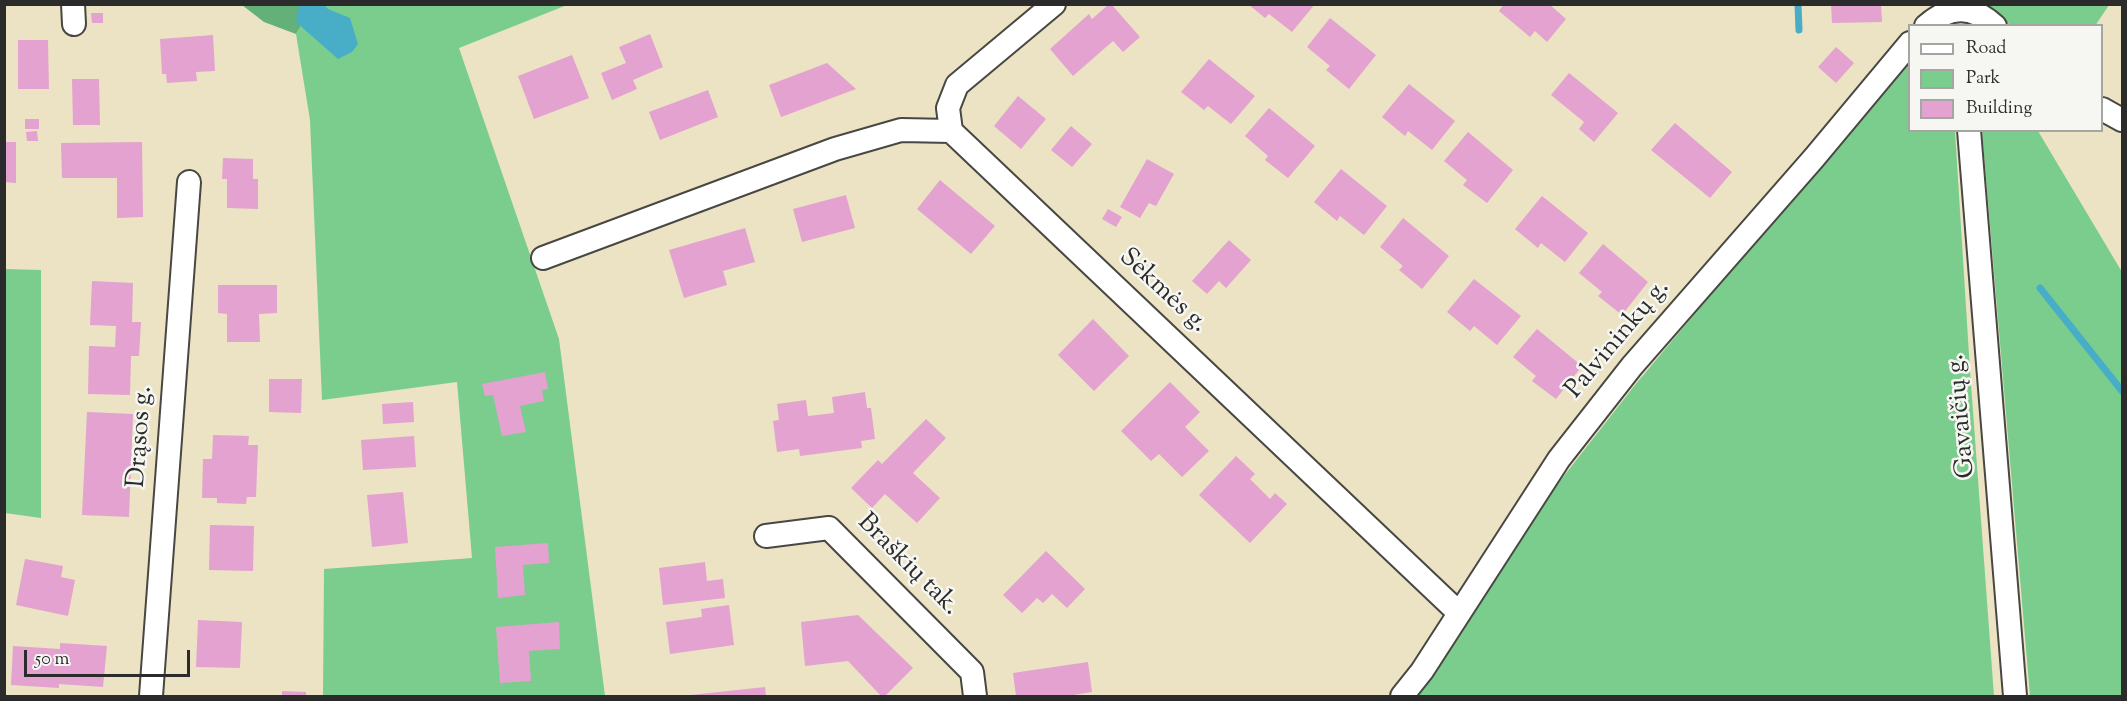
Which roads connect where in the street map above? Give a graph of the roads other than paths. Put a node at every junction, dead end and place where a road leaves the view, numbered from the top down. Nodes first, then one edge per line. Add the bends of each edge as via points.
1 (1054, 4) edge
2 (1962, 13) edge
3 (1928, 24) edge
4 (1992, 24) edge
5 (1908, 45) edge
6 (2103, 110) edge
7 (2122, 120) edge
8 (951, 131) junction
9 (1969, 132) edge
10 (189, 182) dead end
11 (543, 258) dead end
12 (766, 536) dead end
13 (1459, 613) junction
14 (151, 696) edge
15 (975, 696) edge
16 (1402, 696) edge
17 (2015, 696) edge

1 - 8 street via 957,85 948,108
2 - 3 street via 1947,12
2 - 4 street via 1976,12
5 - 13 street, Palvininkų g. via 1624,376 1559,459
6 - 7 street
8 - 11 street via 901,130 835,149
8 - 13 street, Sėkmės g.
9 - 17 street, Gavaičių g.
10 - 14 street, Drąsos g.
12 - 15 street, Braškių tak. via 829,528 972,672
13 - 16 street, Palvininkų g.

